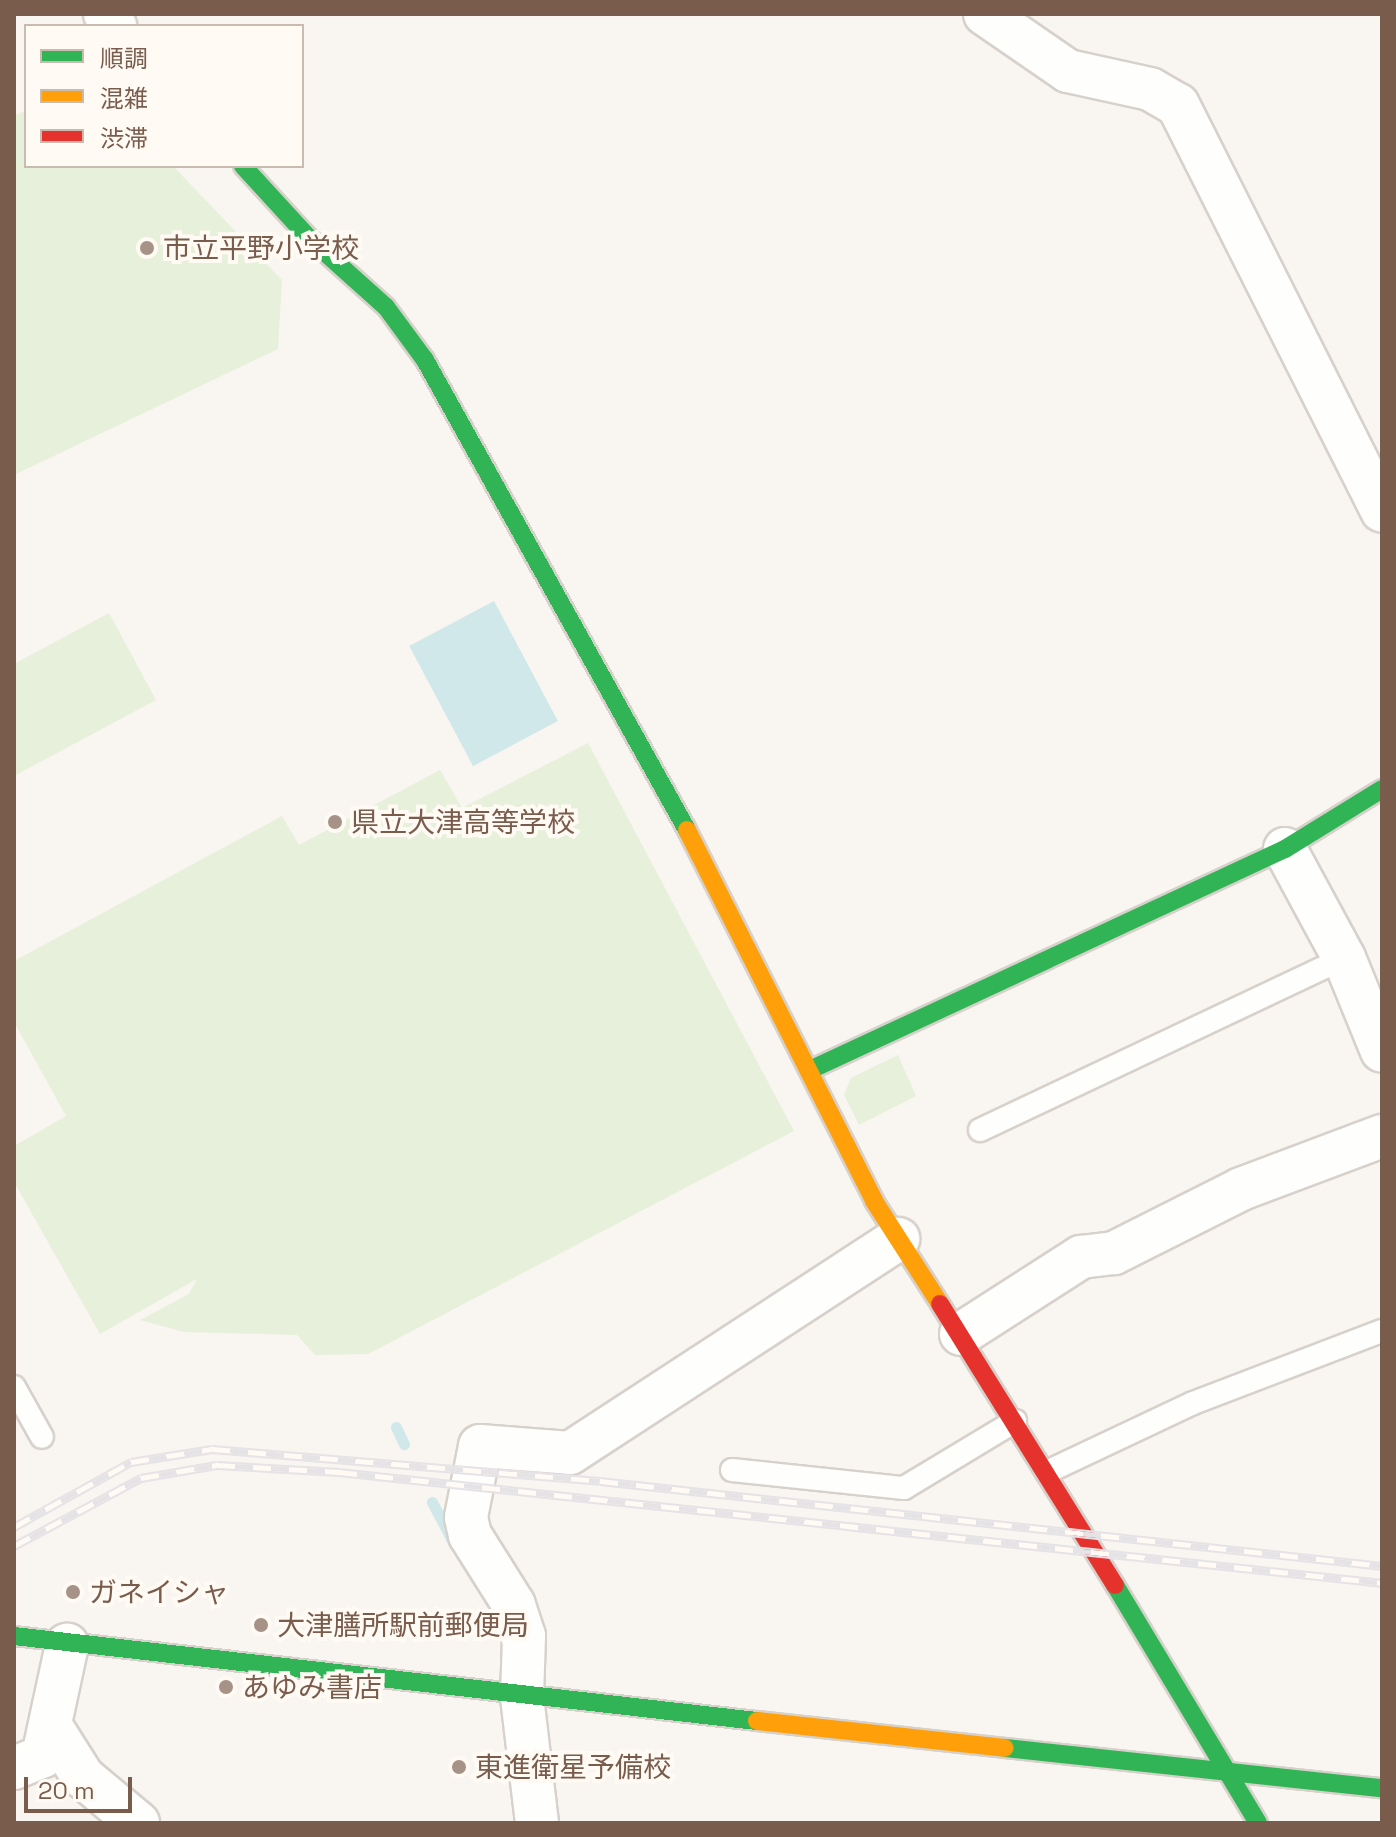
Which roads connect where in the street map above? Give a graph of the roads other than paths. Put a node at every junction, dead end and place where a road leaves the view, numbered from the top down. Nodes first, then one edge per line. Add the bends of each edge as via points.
1 (985, 14) edge
2 (245, 168) edge
3 (1382, 511) edge
4 (1382, 789) edge
5 (1285, 849) junction
6 (1344, 958) junction
7 (1382, 1051) edge
8 (810, 1070) junction
9 (980, 1130) dead end
10 (1382, 1136) edge
11 (898, 1239) junction
12 (1382, 1331) edge
13 (961, 1334) junction
14 (14, 1387) edge
15 (1015, 1421) junction
16 (42, 1437) dead end
17 (732, 1470) dead end
18 (1047, 1472) junction
19 (14, 1636) edge
20 (67, 1645) junction
21 (522, 1697) junction
22 (52, 1728) junction
23 (14, 1768) edge
24 (1231, 1772) junction
25 (83, 1777) junction
26 (1382, 1788) edge
27 (138, 1823) edge
28 (537, 1823) edge
29 (1258, 1823) edge

1 - 3 street via 1068,71 1150,89 1178,105
2 - 8 street via 309,238 386,307 425,360 656,768
4 - 5 street
5 - 6 street
5 - 8 street
6 - 7 street
6 - 9 lane
8 - 11 street
10 - 13 street via 1241,1189 1114,1253 1081,1257
11 - 13 street
11 - 21 street via 570,1453 480,1446 466,1517 470,1535 514,1605 524,1636
12 - 18 lane via 1193,1403
13 - 15 street
14 - 16 lane
15 - 17 lane via 904,1488
15 - 18 street
18 - 24 street
19 - 20 street
20 - 21 street
20 - 22 street
21 - 24 street
21 - 28 street
22 - 23 street via 43,1756
22 - 25 street
23 - 25 street via 65,1780
24 - 26 street
24 - 29 street
25 - 27 street

